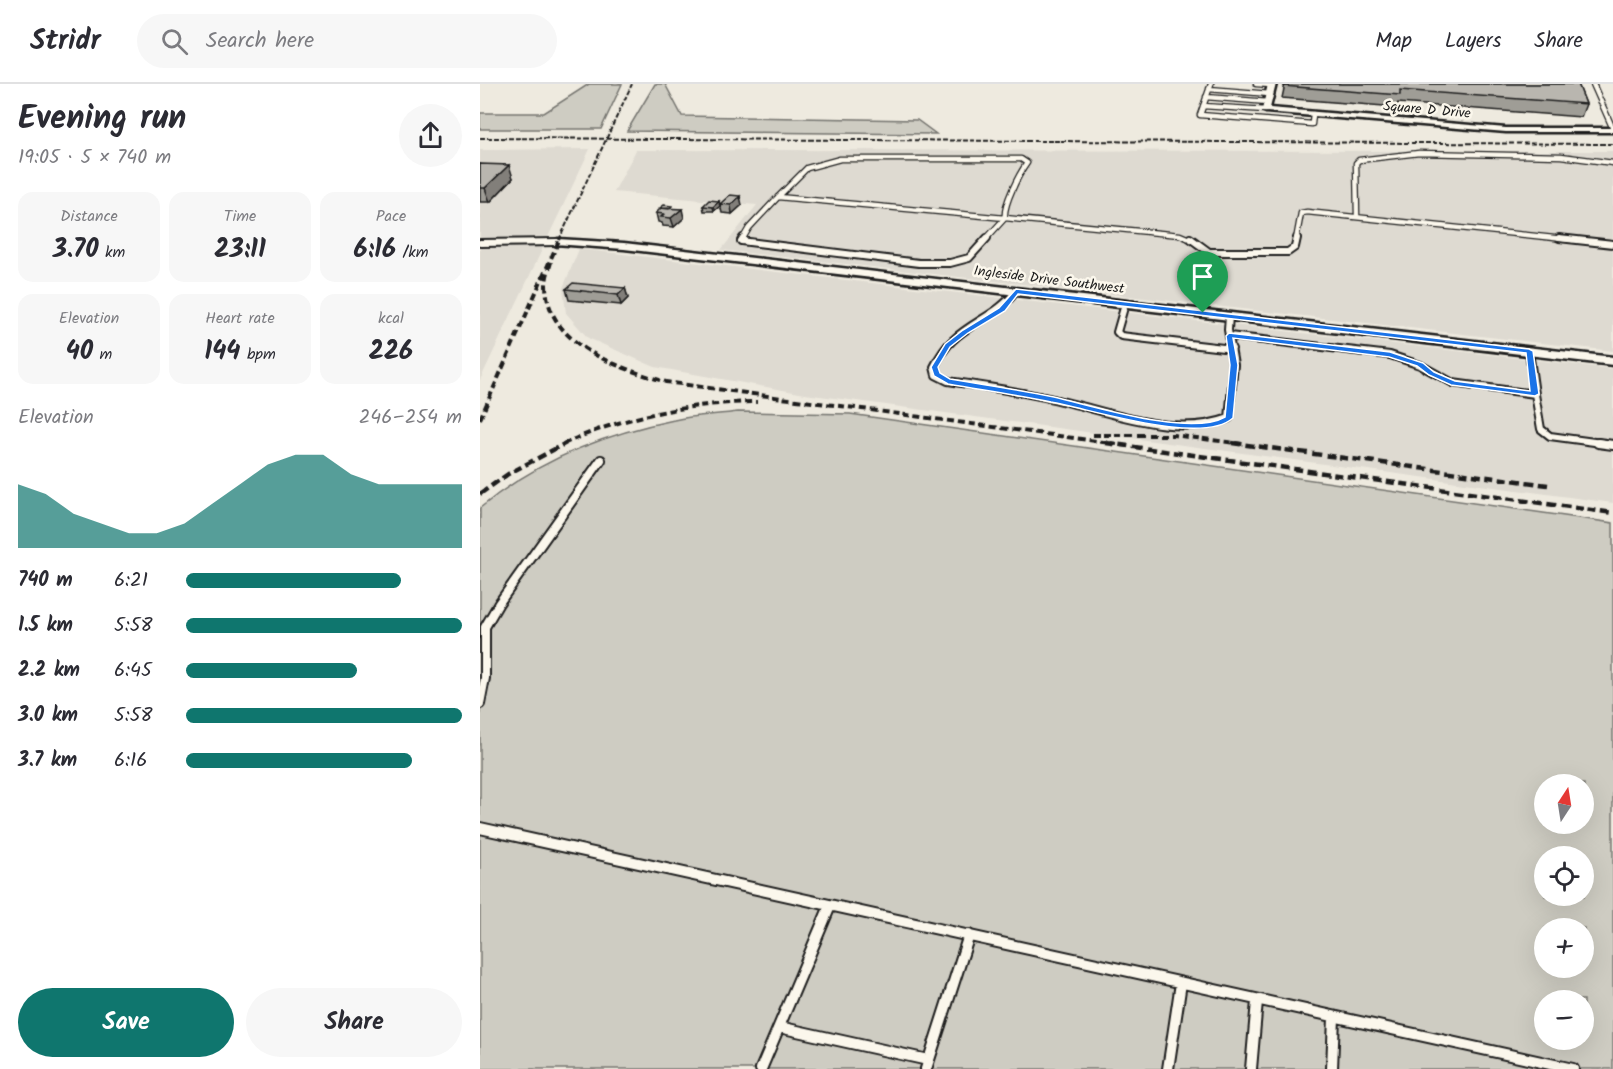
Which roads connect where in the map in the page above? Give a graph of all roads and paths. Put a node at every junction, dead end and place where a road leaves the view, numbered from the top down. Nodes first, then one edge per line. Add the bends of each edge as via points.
1 (1256, 84) edge
2 (1593, 84) edge
3 (1210, 86) edge
4 (1270, 95) edge
5 (1206, 97) junction
6 (1203, 106) junction
7 (1313, 114) junction
8 (1613, 130) edge
9 (1613, 163) edge
10 (778, 196) junction
11 (1357, 216) junction
12 (1005, 218) junction
13 (558, 242) joint
14 (480, 243) edge
15 (1613, 244) edge
16 (1209, 252) junction
17 (1016, 291) junction
18 (1125, 304) junction
19 (1203, 313) junction
20 (1229, 316) junction
21 (1229, 336) junction
22 (1232, 349) junction
23 (1529, 351) junction
24 (1613, 361) edge
25 (1535, 394) junction
26 (1613, 445) edge
27 (602, 460) dead end
28 (480, 704) edge
29 (480, 828) edge
30 (830, 906) junction
31 (969, 935) junction
32 (1181, 983) junction
33 (1257, 1000) junction
34 (1334, 1017) junction
35 (779, 1027) junction
36 (927, 1065) edge
37 (761, 1069) edge
38 (1168, 1069) edge
39 (1251, 1069) edge
40 (1332, 1069) edge
41 (1573, 1069) edge

1 - 4 lane
2 - 8 lane
3 - 4 lane
3 - 5 lane
4 - 5 lane
4 - 6 lane
4 - 7 street, Square D Drive
5 - 6 lane
6 - 7 lane via 1200,115 1312,124
7 - 8 street, Square D Drive via 1506,130
9 - 11 lane via 1570,156 1419,153 1359,160
10 - 12 lane
10 - 12 lane via 807,168 840,159 1021,159 1027,166 1016,179
10 - 12 lane via 741,241 919,263 950,263 969,258
11 - 15 lane
11 - 16 lane via 1301,213 1295,247 1288,252
12 - 16 lane via 1180,235
13 - 14 lane, Ingleside Drive Southwest
13 - 17 street, Ingleside Drive Southwest via 624,246
16 - 19 lane via 1198,283
17 - 18 street, Ingleside Drive Southwest
17 - 22 lane via 1002,310 947,345 934,367 936,375 948,381 1130,418 1196,426 1219,424 1229,418
18 - 19 street, Ingleside Drive Southwest
18 - 22 lane via 1117,332 1121,336
19 - 20 street, Ingleside Drive Southwest
20 - 21 lane
20 - 23 street, Ingleside Drive Southwest
21 - 22 lane
21 - 25 lane via 1390,355 1420,365 1453,383
23 - 24 street, Ingleside Drive Southwest
23 - 25 lane
25 - 26 lane via 1541,429 1550,436
27 - 28 lane via 485,627 485,678
29 - 30 lane
30 - 31 lane
30 - 35 lane
31 - 32 lane
31 - 36 lane
32 - 33 lane
32 - 38 lane
33 - 34 lane
33 - 39 lane
34 - 40 lane
34 - 41 lane
35 - 36 lane
35 - 37 lane

